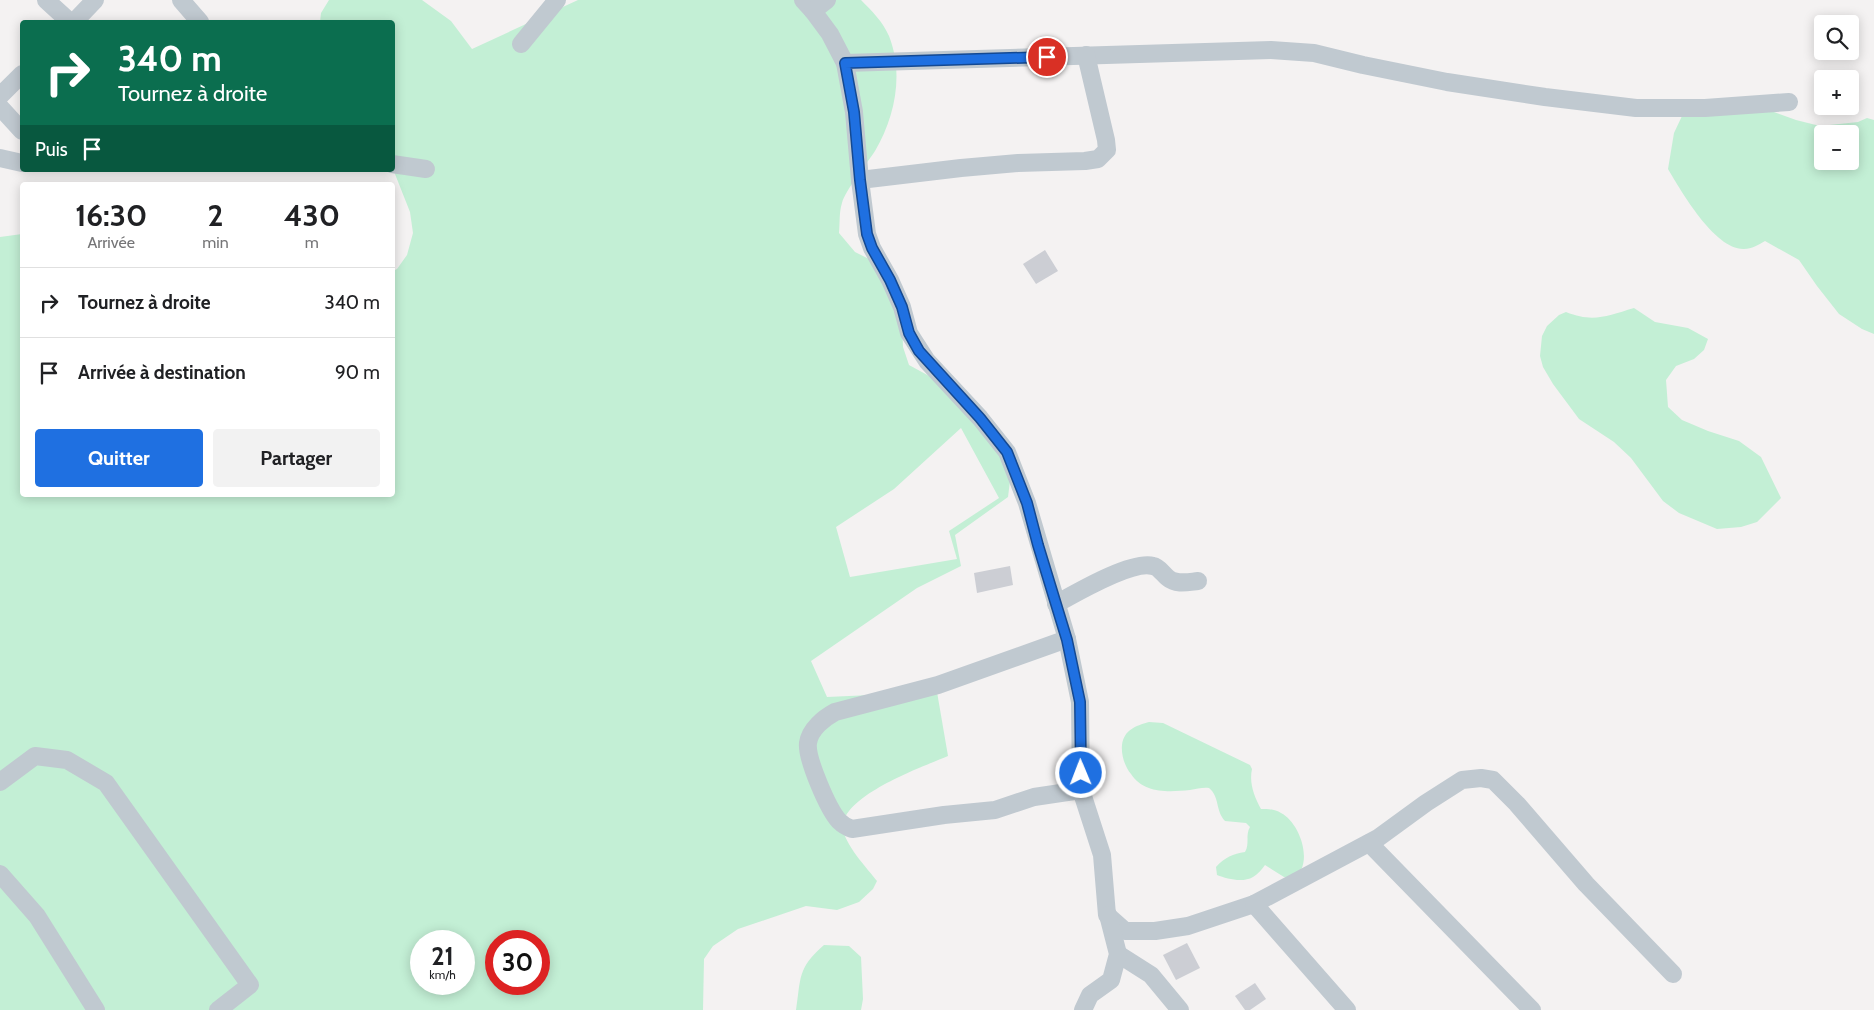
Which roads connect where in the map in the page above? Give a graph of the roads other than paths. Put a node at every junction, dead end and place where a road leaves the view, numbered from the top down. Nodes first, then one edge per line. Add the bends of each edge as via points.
1 (46, 0) edge
2 (95, 0) edge
3 (181, 0) edge
4 (557, 0) edge
5 (814, 4) edge
6 (68, 20) edge
7 (76, 20) edge
8 (198, 20) edge
9 (521, 44) dead end
10 (1086, 55) junction
11 (845, 63) junction
12 (20, 76) edge
13 (0, 96) edge
14 (1790, 102) dead end
15 (0, 107) edge
16 (20, 129) edge
17 (0, 158) edge
18 (20, 163) edge
19 (395, 164) edge
20 (426, 169) dead end
21 (860, 180) junction
22 (1198, 581) dead end
23 (1056, 604) junction
24 (1067, 640) junction
25 (0, 782) edge
26 (1081, 790) junction
27 (1369, 843) junction
28 (0, 874) edge
29 (1254, 904) junction
30 (1108, 915) junction
31 (1118, 954) junction
32 (1673, 974) dead end
33 (96, 1010) edge
34 (218, 1010) edge
35 (1083, 1010) edge
36 (1180, 1010) edge
37 (1347, 1010) edge
38 (1532, 1010) edge

1 - 6 street
2 - 7 street
3 - 8 street
4 - 9 street
5 - 11 street
10 - 11 street
10 - 14 street via 1280,50 1314,53 1446,82 1636,108 1704,108
10 - 21 street via 1106,140 1107,150 1098,159 961,168
11 - 21 street via 854,112
12 - 13 street
15 - 16 street
17 - 18 street
19 - 20 street
21 - 23 street via 867,234 902,307 909,333 927,361 1007,452 1027,503
22 - 23 street via 1169,579 1156,566 1144,564
23 - 24 street
24 - 26 street via 1080,702
24 - 26 street via 938,685 835,712 817,726 808,742 822,790 837,819 852,829 995,810 1034,797
25 - 34 street via 35,756 67,760 106,783 250,986
26 - 30 street via 1102,855
27 - 29 street
27 - 32 street via 1462,780 1493,780 1586,884
27 - 38 street
28 - 33 street via 37,916
29 - 30 street via 1188,926 1155,931 1125,931
29 - 37 street
30 - 31 street
31 - 35 street via 1111,980 1090,995
31 - 36 street via 1151,975

